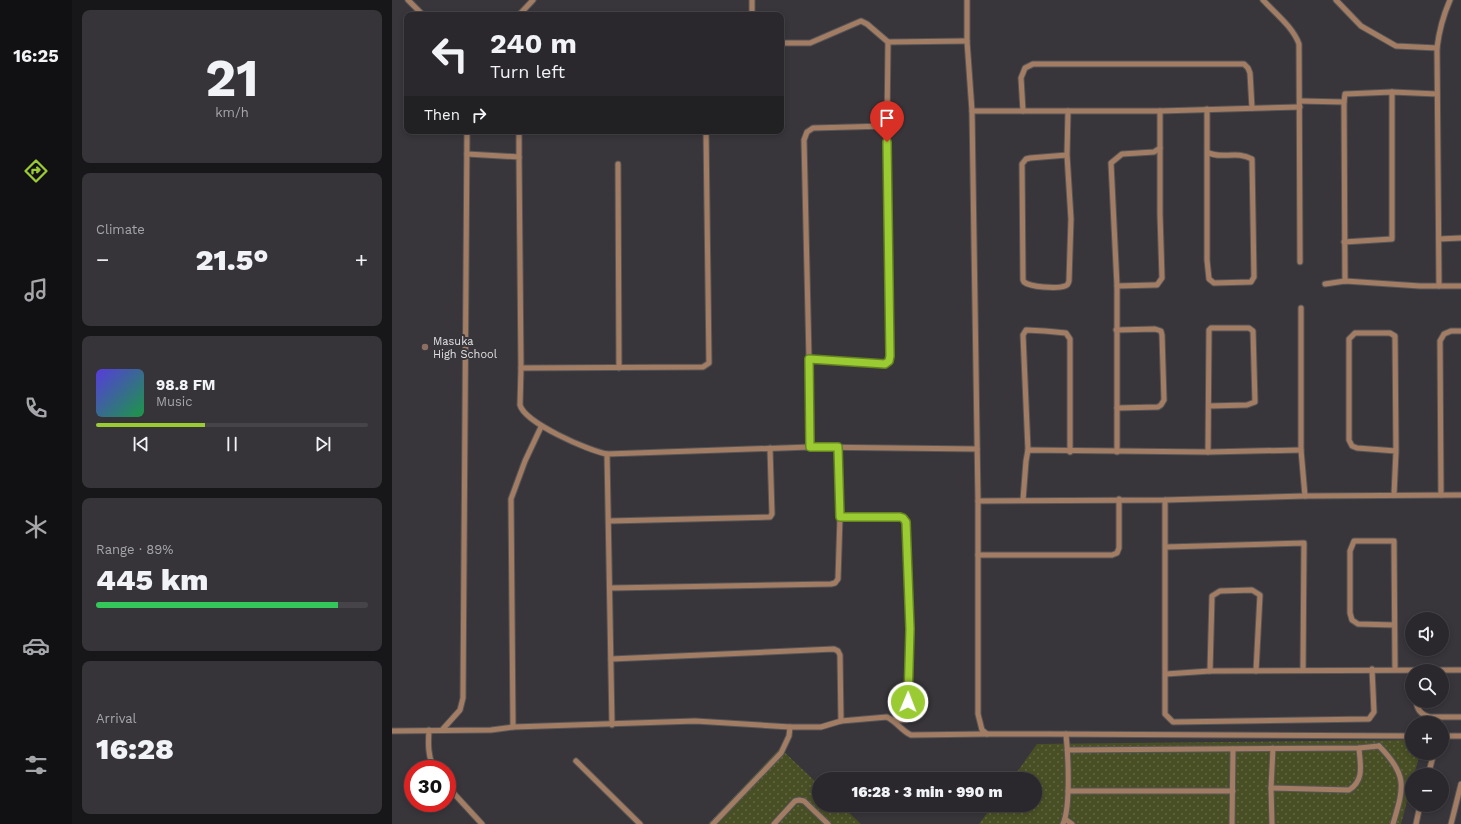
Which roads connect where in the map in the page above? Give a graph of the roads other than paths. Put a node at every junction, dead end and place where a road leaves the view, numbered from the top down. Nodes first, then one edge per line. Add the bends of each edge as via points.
1 (408, 0) edge
2 (533, 0) edge
3 (752, 0) edge
4 (967, 0) edge
5 (1263, 0) edge
6 (1336, 0) edge
7 (1450, 0) edge
8 (419, 12) edge
9 (522, 12) edge
10 (752, 12) edge
11 (967, 41) junction
12 (888, 42) junction
13 (784, 43) edge
14 (1438, 48) junction
15 (1392, 92) junction
16 (1437, 94) junction
17 (1300, 101) junction
18 (1344, 102) junction
19 (1300, 107) junction
20 (1252, 108) junction
21 (1207, 109) junction
22 (1160, 110) junction
23 (972, 111) junction
24 (1023, 111) junction
25 (1068, 111) junction
26 (887, 126) junction
27 (467, 134) edge
28 (518, 134) edge
29 (706, 134) edge
30 (1160, 148) junction
31 (1207, 152) junction
32 (467, 154) junction
33 (1067, 155) junction
34 (519, 157) junction
35 (618, 164) dead end
36 (1461, 238) edge
37 (1439, 239) junction
38 (1344, 242) junction
39 (1300, 262) dead end
40 (1345, 281) junction
41 (1325, 284) dead end
42 (1117, 286) junction
43 (1439, 286) junction
44 (1461, 286) edge
45 (1302, 308) dead end
46 (1116, 330) junction
47 (1461, 331) edge
48 (809, 359) junction
49 (520, 368) junction
50 (619, 368) junction
51 (1209, 406) junction
52 (1117, 408) junction
53 (541, 427) junction
54 (810, 447) junction
55 (838, 447) junction
56 (770, 448) junction
57 (977, 449) junction
58 (1028, 450) junction
59 (1301, 450) junction
60 (1396, 451) junction
61 (1070, 452) junction
62 (1117, 452) junction
63 (1208, 452) junction
64 (607, 454) junction
65 (1394, 495) junction
66 (1441, 495) junction
67 (1461, 495) edge
68 (1305, 496) junction
69 (1119, 499) junction
70 (1023, 500) junction
71 (1165, 500) junction
72 (978, 501) junction
73 (840, 517) junction
74 (609, 521) junction
75 (1166, 547) junction
76 (978, 555) junction
77 (610, 588) junction
78 (1394, 625) junction
79 (610, 659) junction
80 (1395, 669) junction
81 (1303, 670) junction
82 (1372, 670) junction
83 (1405, 670) edge
84 (1449, 670) edge
85 (1461, 670) edge
86 (1210, 671) junction
87 (1256, 671) junction
88 (1166, 674) junction
89 (1418, 708) edge
90 (1461, 717) edge
91 (893, 720) junction
92 (841, 721) junction
93 (612, 725) junction
94 (790, 726) junction
95 (513, 727) junction
96 (429, 730) junction
97 (442, 730) junction
98 (392, 731) edge
99 (988, 734) junction
100 (1066, 734) junction
101 (1383, 735) junction
102 (1405, 736) edge
103 (1449, 736) edge
104 (1461, 736) edge
105 (1379, 746) junction
106 (1273, 748) junction
107 (1359, 748) junction
108 (1233, 749) junction
109 (1067, 750) junction
110 (430, 760) edge
111 (576, 761) dead end
112 (1461, 784) edge
113 (1271, 788) junction
114 (1068, 791) junction
115 (1233, 791) junction
116 (456, 796) edge
117 (1419, 812) edge
118 (1064, 821) edge
119 (482, 824) edge
120 (640, 824) edge
121 (714, 824) edge
122 (774, 824) edge
123 (828, 824) edge
124 (1072, 824) edge
125 (1232, 824) edge
126 (1272, 824) edge
127 (1393, 824) edge
128 (1416, 824) edge
129 (1451, 824) edge

1 - 8 street
2 - 9 street
3 - 10 street
4 - 11 street
5 - 17 street via 1297,38
6 - 14 street via 1361,26 1396,46
7 - 14 street via 1439,32
11 - 12 street
11 - 23 street
12 - 13 street via 861,21 810,43
12 - 26 street
14 - 16 street
15 - 16 street
15 - 18 street via 1345,94
15 - 38 street via 1392,239
16 - 37 street
17 - 18 street
17 - 19 street
18 - 38 street
19 - 20 street
19 - 39 street
20 - 21 street
20 - 24 street via 1250,73 1244,64 1033,64 1025,68 1021,78
21 - 22 street
21 - 31 street
22 - 25 street
22 - 30 street
23 - 24 street
23 - 57 street
24 - 25 street
25 - 33 street
26 - 48 street via 813,128 807,132 804,140
26 - 48 street via 889,361 885,364
27 - 32 street
28 - 34 street
29 - 50 street via 709,363 703,368
30 - 42 street via 1154,152 1122,154 1111,163
30 - 42 street via 1162,278 1154,285
31 - 31 street via 1213,155 1244,155 1252,159 1254,277 1251,282 1214,283 1209,279
32 - 34 street
32 - 97 street via 463,698 460,710
33 - 33 street via 1071,219 1069,281 1064,286 1029,285 1023,280 1022,164 1030,158
34 - 49 street
35 - 50 street
36 - 37 street
37 - 43 street
38 - 40 street
40 - 41 street
40 - 43 street
42 - 46 street
43 - 44 street
45 - 59 street
46 - 52 street
46 - 52 street via 1161,331 1164,400 1158,406
47 - 66 street via 1444,334 1440,341
48 - 54 street
49 - 50 street
49 - 53 street via 521,410
51 - 51 street via 1209,330 1249,328 1253,331 1255,402 1247,405
51 - 63 street
52 - 62 street
53 - 64 street via 596,452
53 - 95 street via 524,461 510,499
54 - 55 street
54 - 56 street
55 - 57 street
55 - 73 street
56 - 64 street
56 - 74 street via 770,516
57 - 72 street
58 - 61 street
58 - 61 street via 1023,335 1026,330 1045,330 1066,333 1070,339
58 - 70 street
59 - 63 street
59 - 68 street
60 - 60 street via 1395,336 1390,333 1355,333 1349,339 1349,440 1352,446 1357,448
60 - 65 street
61 - 62 street
62 - 63 street
64 - 74 street
65 - 66 street
65 - 68 street
66 - 67 street
68 - 71 street
69 - 70 street
69 - 71 street
69 - 76 street via 1119,548 1118,552 1112,555
70 - 72 street
71 - 75 street
72 - 76 street
73 - 77 street via 838,579 835,583
73 - 91 street via 900,517 906,522 910,629 908,716 906,720
74 - 77 street
75 - 81 street via 1304,543
75 - 88 street
76 - 99 street via 978,714 982,730
77 - 79 street
78 - 78 street via 1358,624 1352,620 1350,551 1354,541 1394,541
78 - 80 street
79 - 92 street via 834,649 840,655
79 - 93 street
80 - 82 street
80 - 83 street
81 - 82 street
81 - 87 street
82 - 88 street via 1374,712 1369,720 1172,722 1165,714
84 - 85 street
86 - 87 street
86 - 87 street via 1212,596 1220,591 1252,590 1260,595
86 - 88 street
89 - 90 street via 1425,716
91 - 92 street via 887,717
91 - 99 street via 904,733 912,735
92 - 94 street via 821,727
93 - 94 street via 696,721
93 - 95 street
94 - 121 street via 789,736 781,753
95 - 97 street via 491,730
96 - 97 street
96 - 98 street
96 - 110 street
99 - 100 street
100 - 101 street
100 - 109 street
101 - 102 street
101 - 105 street
103 - 104 street
105 - 107 street
105 - 127 street via 1396,766 1402,778 1401,798
106 - 107 street
106 - 108 street
106 - 113 street
107 - 113 street via 1360,776 1357,784 1349,790
108 - 109 street
108 - 115 street
109 - 114 street
111 - 120 street
112 - 129 street
113 - 126 street
114 - 115 street
114 - 118 street
115 - 125 street
116 - 119 street
117 - 128 street
118 - 124 street
122 - 123 street via 795,801 799,800 804,801

